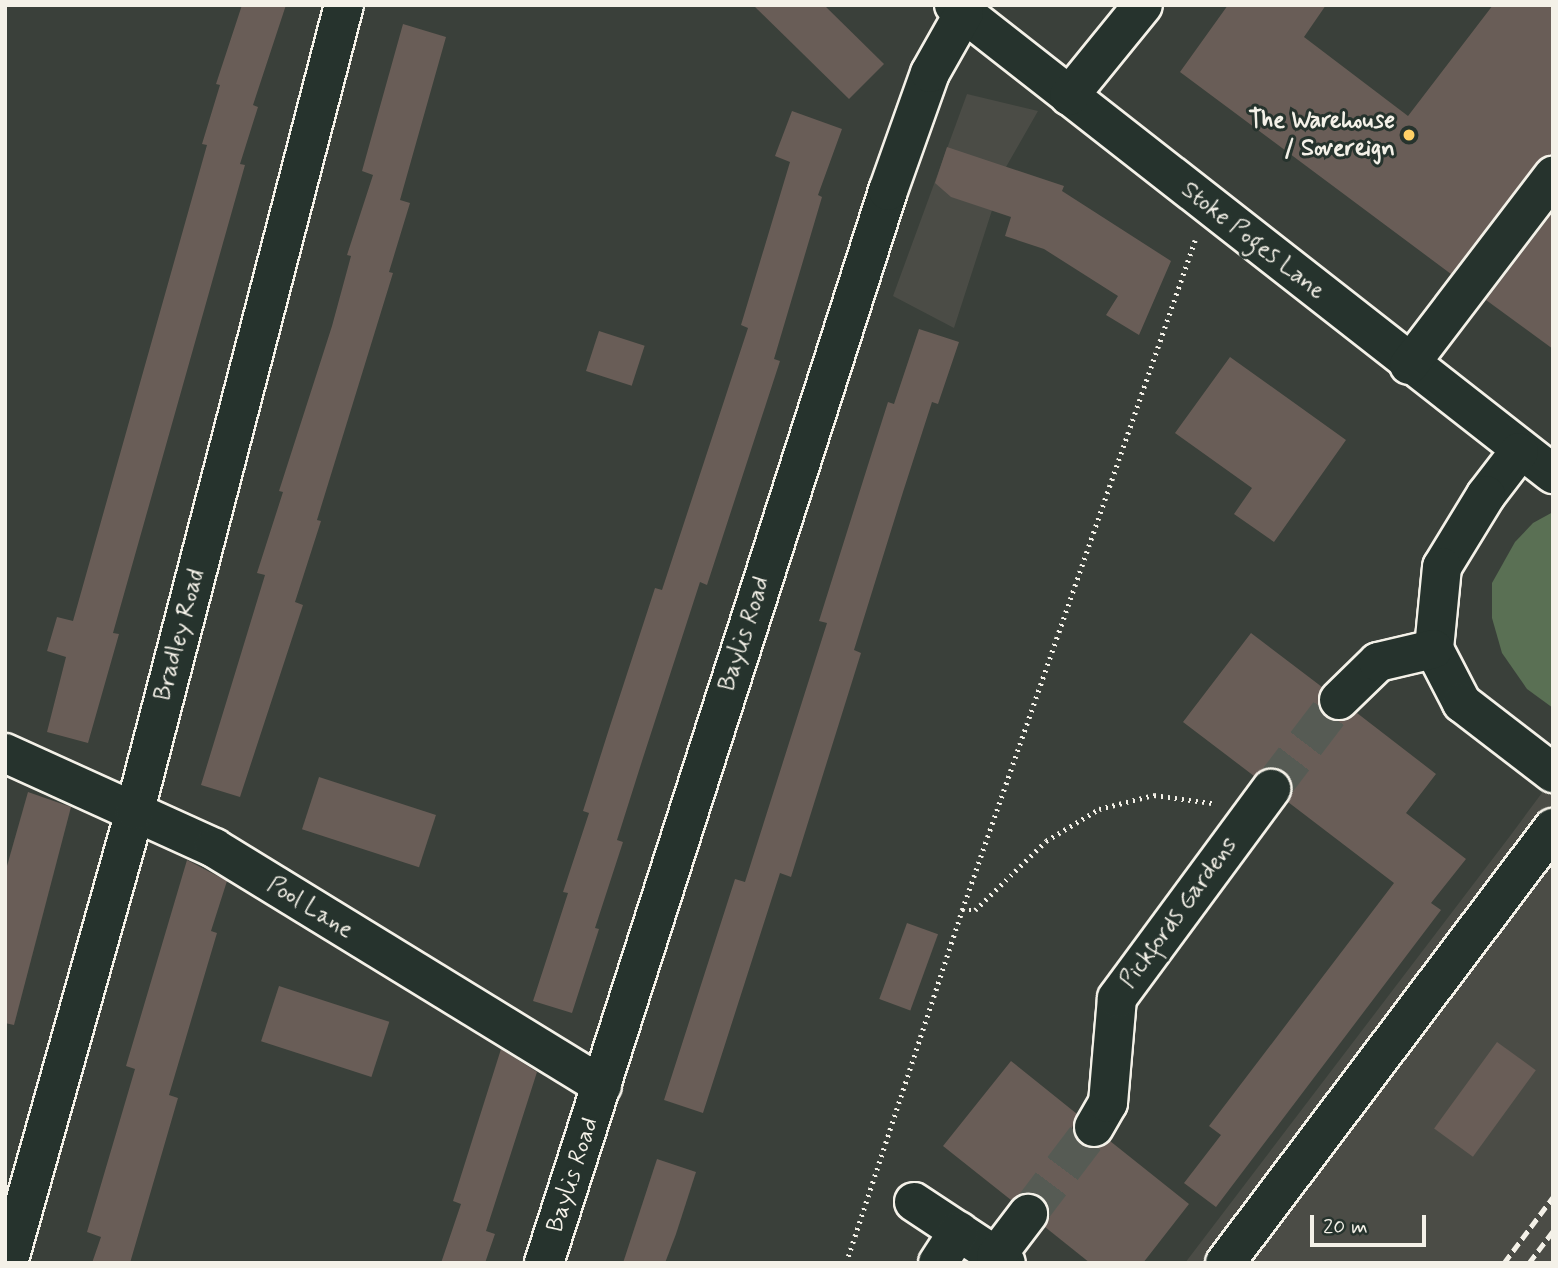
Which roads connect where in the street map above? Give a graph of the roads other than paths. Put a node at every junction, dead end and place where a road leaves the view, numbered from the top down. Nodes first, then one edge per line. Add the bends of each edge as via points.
1 (344, 5) edge
2 (1143, 5) edge
3 (959, 9) edge
4 (1069, 96) junction
5 (1553, 176) edge
6 (1409, 365) junction
7 (1519, 452) junction
8 (1553, 474) edge
9 (1433, 649) junction
10 (1339, 700) tunnel mouth
11 (5, 753) edge
12 (1553, 774) edge
13 (1261, 802) tunnel mouth
14 (135, 810) junction
15 (1553, 828) edge
16 (602, 1086) junction
17 (1094, 1127) tunnel mouth
18 (914, 1202) dead end
19 (1028, 1214) tunnel mouth
20 (959, 1231) junction
21 (1001, 1259) edge
22 (8, 1263) edge
23 (544, 1263) edge
24 (938, 1263) edge
25 (1225, 1263) edge

1 - 14 street, Bradley Road
2 - 4 street
3 - 4 street, Stoke Poges Lane
3 - 16 street, Baylis Road via 930,73 888,191
4 - 6 street, Stoke Poges Lane
5 - 6 street
6 - 7 street, Stoke Poges Lane
7 - 8 street, Stoke Poges Lane
7 - 9 street via 1442,567
9 - 10 street via 1378,662
9 - 12 street via 1462,703
11 - 14 street, Pool Lane
13 - 17 street, Pickfords Gardens via 1117,998 1108,1103
14 - 16 street, Pool Lane via 214,848
14 - 22 street, Bradley Road
15 - 25 street
16 - 23 street, Baylis Road
18 - 20 street
19 - 21 street
20 - 21 street
20 - 24 street

